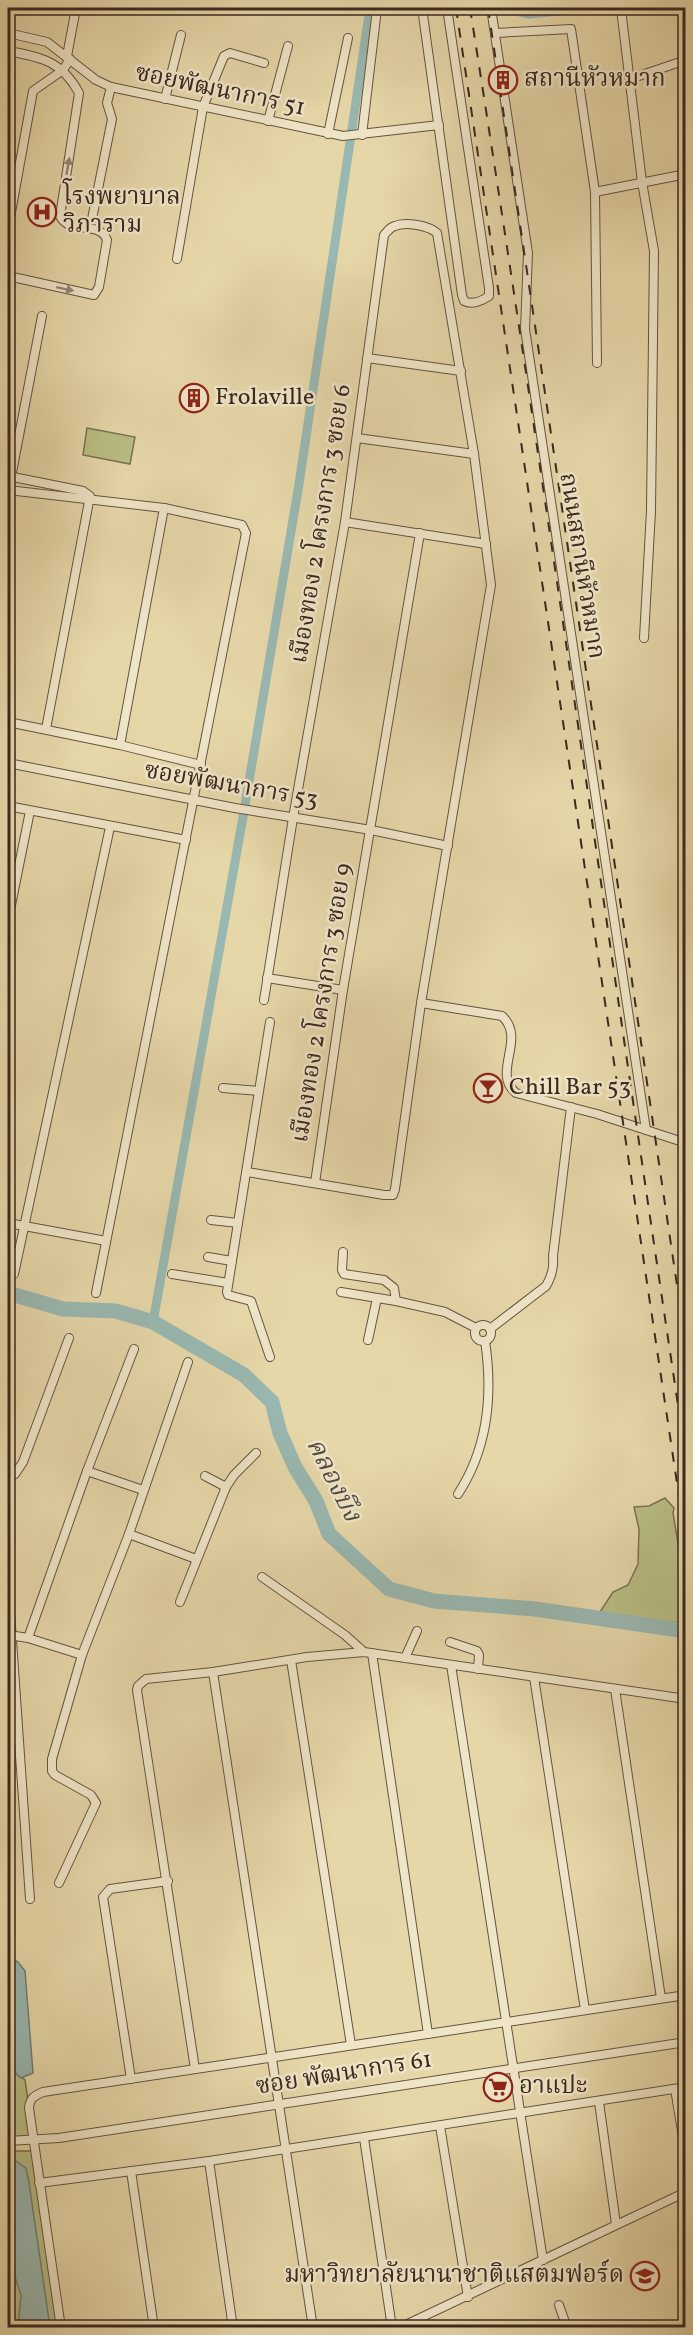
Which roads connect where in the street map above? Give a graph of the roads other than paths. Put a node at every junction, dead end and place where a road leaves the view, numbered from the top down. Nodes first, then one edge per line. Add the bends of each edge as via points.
1 (76, 8) edge
2 (422, 8) edge
3 (447, 8) edge
4 (491, 8) edge
5 (377, 9) dead end
6 (621, 9) dead end
7 (8, 33) edge
8 (495, 33) junction
9 (181, 35) dead end
10 (348, 38) dead end
11 (288, 46) dead end
12 (8, 51) edge
13 (68, 57) junction
14 (686, 60) edge
15 (264, 63) dead end
16 (63, 70) junction
17 (630, 79) junction
18 (111, 87) junction
19 (165, 99) junction
20 (203, 107) junction
21 (268, 121) junction
22 (439, 125) junction
23 (328, 134) junction
24 (360, 135) junction
25 (686, 174) edge
26 (642, 182) junction
27 (595, 192) junction
28 (92, 219) dead end
29 (8, 229) edge
30 (177, 259) dead end
31 (8, 276) edge
32 (42, 316) dead end
33 (368, 358) junction
34 (597, 363) dead end
35 (461, 371) junction
36 (357, 438) junction
37 (474, 454) junction
38 (9, 476) edge
39 (8, 493) edge
40 (89, 501) junction
41 (164, 508) junction
42 (345, 522) junction
43 (420, 533) junction
44 (486, 544) junction
45 (644, 638) dead end
46 (8, 722) edge
47 (46, 729) junction
48 (120, 745) junction
49 (8, 763) edge
50 (201, 765) junction
51 (194, 800) junction
52 (8, 806) edge
53 (30, 811) junction
54 (293, 818) junction
55 (110, 827) junction
56 (371, 830) junction
57 (186, 840) junction
58 (448, 846) junction
59 (9, 901) edge
60 (8, 920) edge
61 (267, 978) junction
62 (343, 990) junction
63 (264, 1000) dead end
64 (421, 1003) junction
65 (270, 1022) dead end
66 (224, 1088) dead end
67 (258, 1090) junction
68 (572, 1107) junction
69 (646, 1130) junction
70 (686, 1143) edge
71 (247, 1172) junction
72 (315, 1183) junction
73 (211, 1220) dead end
74 (8, 1222) edge
75 (238, 1223) junction
76 (24, 1227) junction
77 (106, 1241) junction
78 (343, 1252) dead end
79 (208, 1257) dead end
80 (232, 1261) junction
81 (14, 1274) dead end
82 (172, 1275) dead end
83 (228, 1283) junction
84 (341, 1292) dead end
85 (96, 1293) dead end
86 (377, 1298) junction
87 (396, 1301) junction
88 (476, 1328) junction
89 (490, 1329) junction
90 (69, 1338) dead end
91 (368, 1340) dead end
92 (485, 1341) junction
93 (134, 1349) dead end
94 (270, 1357) dead end
95 (188, 1362) dead end
96 (256, 1453) dead end
97 (87, 1471) junction
98 (205, 1476) dead end
99 (8, 1479) edge
100 (226, 1487) junction
101 (144, 1490) junction
102 (458, 1494) dead end
103 (129, 1534) junction
104 (196, 1559) junction
105 (262, 1577) dead end
106 (8, 1583) edge
107 (8, 1596) edge
108 (180, 1602) dead end
109 (9, 1623) edge
110 (417, 1631) dead end
111 (10, 1635) edge
112 (28, 1638) junction
113 (450, 1642) dead end
114 (368, 1652) junction
115 (82, 1655) junction
116 (405, 1658) junction
117 (291, 1660) junction
118 (451, 1665) junction
119 (478, 1670) junction
120 (213, 1672) junction
121 (534, 1677) junction
122 (615, 1689) junction
123 (686, 1699) edge
124 (168, 1881) junction
125 (59, 1883) dead end
126 (30, 1899) dead end
127 (686, 1995) edge
128 (661, 1998) junction
129 (585, 2010) junction
130 (505, 2022) junction
131 (428, 2034) junction
132 (686, 2042) edge
133 (351, 2045) junction
134 (271, 2058) junction
135 (514, 2068) junction
136 (195, 2069) junction
137 (131, 2079) junction
138 (686, 2088) edge
139 (675, 2090) junction
140 (599, 2102) junction
141 (278, 2103) junction
142 (520, 2112) junction
143 (440, 2126) junction
144 (364, 2138) junction
145 (33, 2140) junction
146 (8, 2141) edge
147 (285, 2149) junction
148 (686, 2155) edge
149 (209, 2161) junction
150 (131, 2171) junction
151 (39, 2183) junction
152 (686, 2192) edge
153 (616, 2224) junction
154 (543, 2260) junction
155 (468, 2297) junction
156 (559, 2305) dead end
157 (61, 2328) edge
158 (154, 2328) edge
159 (233, 2328) edge
160 (313, 2328) edge
161 (392, 2328) edge
162 (399, 2328) edge
163 (567, 2328) edge

1 - 13 street
2 - 22 street
3 - 22 street via 489,288 489,296 484,300 469,303 462,295
4 - 8 street, ถนนสถานีหัวหมาก
5 - 24 street
6 - 17 street
7 - 13 street, ซอยพัฒนาการ 51 via 47,42
8 - 27 street via 571,29
8 - 69 street, ถนนสถานีหัวหมาก via 528,253 525,324
9 - 19 street
10 - 23 street
11 - 21 street
12 - 16 street via 42,57
13 - 16 street
13 - 18 street, ซอยพัฒนาการ 51
14 - 17 street
15 - 20 street via 224,56
16 - 29 street via 33,91
31 -> 16 street via 94,295 99,287 105,234 67,225 60,216 79,103 79,93
17 - 26 street
18 - 19 street, ซอยพัฒนาการ 51
18 - 28 street via 107,103 112,119
19 - 20 street, ซอยพัฒนาการ 51
20 - 21 street, ซอยพัฒนาการ 51
20 - 30 street
21 - 23 street, ซอยพัฒนาการ 51
22 - 24 street, ซอยพัฒนาการ 51
23 - 24 street, ซอยพัฒนาการ 51
25 - 26 street
26 - 27 street
26 - 45 street via 654,251 651,512
27 - 34 street
32 - 38 street
33 - 35 street
33 - 35 street, เมืองทอง 2 โครงการ 3 ซอย 6 via 384,235 392,226 401,224 431,228 437,233
33 - 36 street, เมืองทอง 2 โครงการ 3 ซอย 6
35 - 37 street
36 - 37 street
36 - 42 street, เมืองทอง 2 โครงการ 3 ซอย 6
37 - 44 street
38 - 39 street
38 - 40 street via 89,493
39 - 40 street
40 - 41 street
40 - 47 street
41 - 48 street
41 - 50 street via 242,525 246,533
42 - 43 street
42 - 54 street, เมืองทอง 2 โครงการ 3 ซอย 6
43 - 44 street
43 - 56 street, เมืองทอง 2 โครงการ 3 ซอย 9
44 - 58 street via 491,585
46 - 47 street
47 - 48 street
48 - 50 street
49 - 51 street, ซอยพัฒนาการ 53
50 - 51 street
51 - 54 street, ซอยพัฒนาการ 53
51 - 57 street
52 - 53 street
53 - 55 street
53 - 59 street
54 - 56 street, ซอยพัฒนาการ 53
54 - 61 street, เมืองทอง 2 โครงการ 3 ซอย 6
55 - 57 street
55 - 76 street
56 - 58 street, ซอยพัฒนาการ 53
56 - 62 street, เมืองทอง 2 โครงการ 3 ซอย 9
57 - 77 street
58 - 64 street
59 - 60 street
61 - 62 street
61 - 63 street, เมืองทอง 2 โครงการ 3 ซอย 6
62 - 72 street, เมืองทอง 2 โครงการ 3 ซอย 9
64 - 68 street via 502,1016 510,1023 512,1036 509,1087 516,1093
64 - 72 street via 393,1195
65 - 67 street
66 - 67 street
67 - 71 street
68 - 69 street
68 - 89 street via 554,1268 546,1286
69 - 70 street
71 - 72 street
71 - 75 street
73 - 75 street
74 - 76 street
75 - 80 street
76 - 77 street
76 - 81 street
77 - 85 street
78 - 87 street via 344,1274 384,1280 394,1288
79 - 80 street
80 - 83 street
82 - 83 street
83 - 94 street via 228,1295 248,1299 255,1306
84 - 86 street
86 - 87 street
86 - 91 street
87 - 88 street via 445,1312
88 - 89 street via 485,1325
88 - 92 street via 475,1336
89 - 92 street
90 - 99 street via 23,1462
92 - 102 street via 489,1381 481,1445
93 - 97 street
95 - 101 street
96 - 100 street
97 - 101 street
97 - 112 street
98 - 100 street
100 - 104 street
101 - 103 street
103 - 104 street
103 - 115 street
104 - 108 street
105 - 114 street
106 - 107 street
107 - 109 street
109 - 111 street
110 - 116 street
111 - 112 street
111 - 126 street
112 - 115 street
113 - 119 street via 477,1651
114 - 116 street
114 - 117 street
114 - 131 street
115 - 125 street via 51,1766 55,1775 91,1795 96,1803
116 - 118 street
117 - 120 street
117 - 133 street
118 - 119 street
118 - 130 street
119 - 121 street
120 - 124 street via 146,1679 137,1690
120 - 134 street
121 - 122 street
121 - 129 street
122 - 123 street
122 - 128 street
124 - 136 street
124 - 137 street via 110,1889 103,1896
127 - 128 street
128 - 129 street
129 - 130 street
130 - 131 street
130 - 135 street
131 - 133 street
132 - 135 street, ซอย พัฒนาการ 61
133 - 134 street
134 - 136 street
134 - 141 street
135 - 141 street, ซอย พัฒนาการ 61
135 - 142 street
136 - 137 street
137 - 145 street via 34,2095 29,2101
138 - 139 street
139 - 140 street
139 - 148 street
140 - 142 street
140 - 153 street
141 - 145 street, ซอย พัฒนาการ 61
141 - 147 street
142 - 143 street
142 - 154 street
143 - 144 street
143 - 155 street
144 - 147 street
144 - 161 street
145 - 146 street, ซอย พัฒนาการ 61
145 - 151 street
147 - 149 street
147 - 160 street
149 - 150 street
149 - 159 street
150 - 151 street
150 - 158 street
151 - 157 street
152 - 153 street
153 - 154 street
154 - 155 street
155 - 162 street
156 - 163 street

